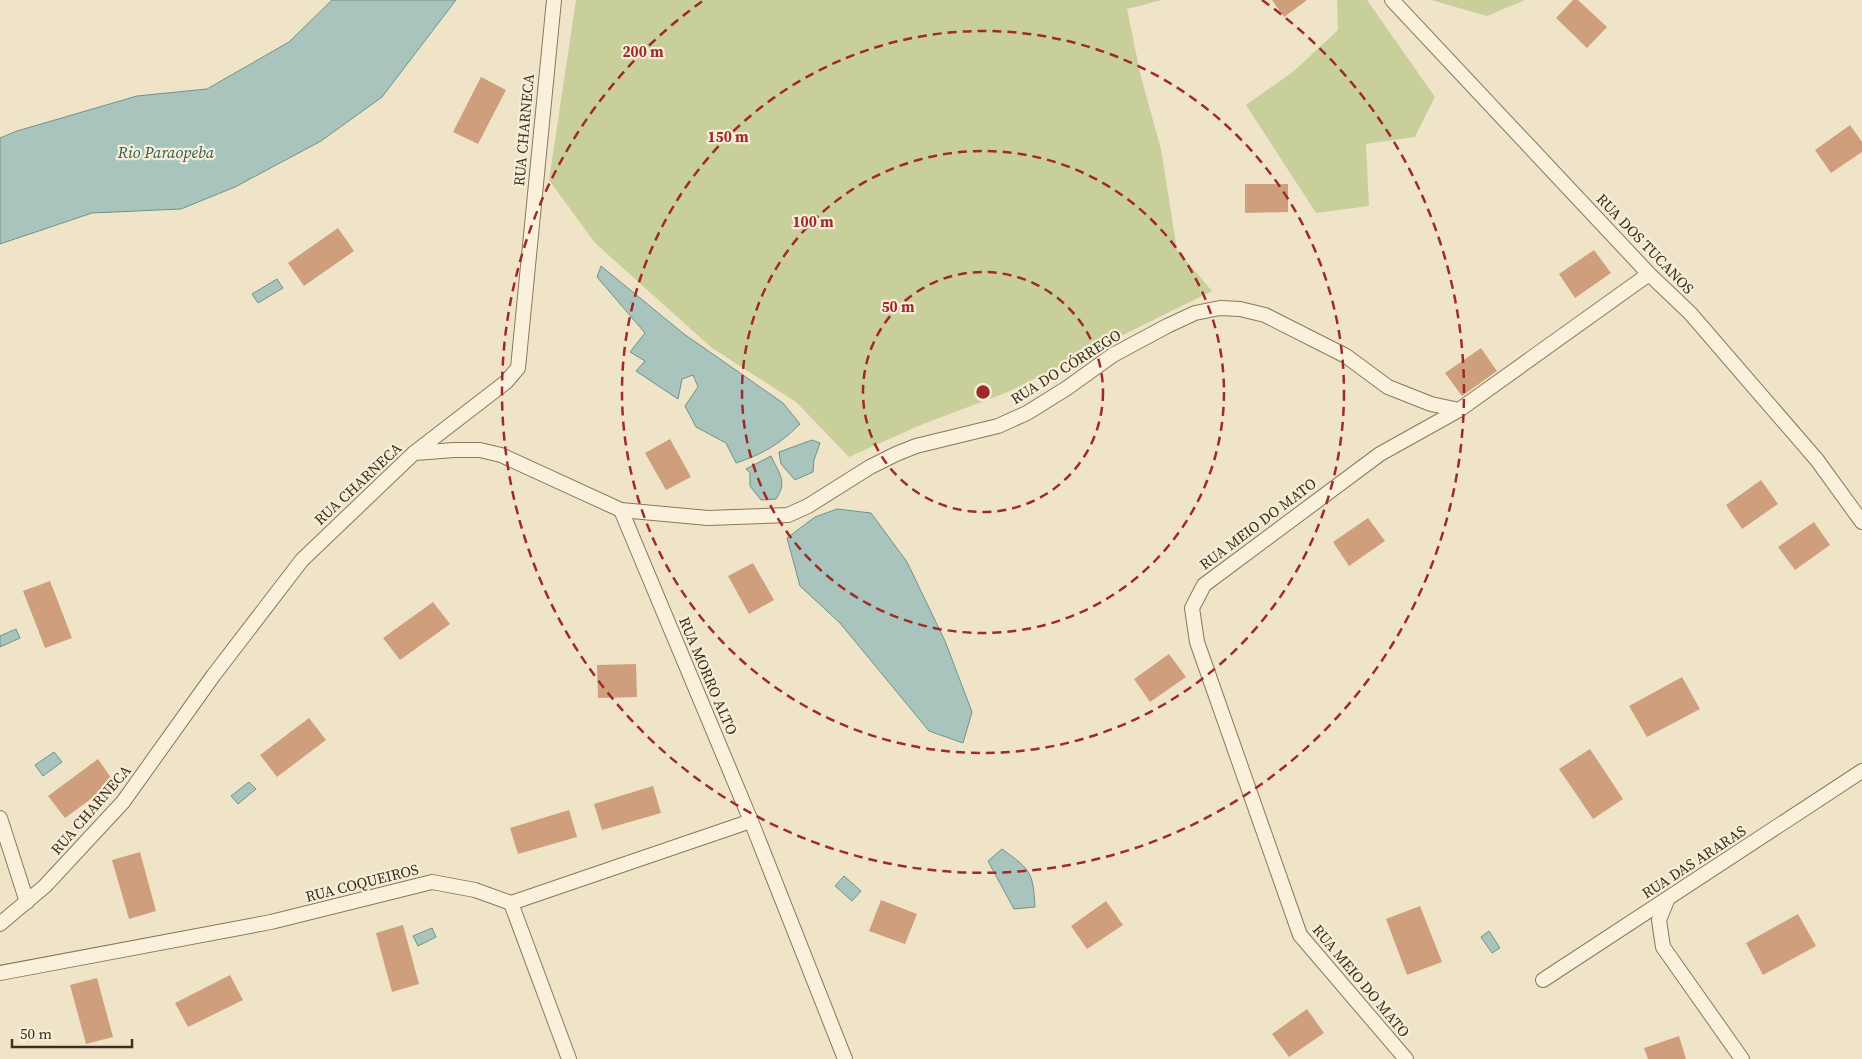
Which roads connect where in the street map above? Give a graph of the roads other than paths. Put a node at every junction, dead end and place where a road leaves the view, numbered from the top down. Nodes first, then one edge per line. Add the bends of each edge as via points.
1 (554, 0) edge
2 (1392, 0) edge
3 (1649, 274) junction
4 (1459, 410) junction
5 (414, 453) junction
6 (621, 510) junction
7 (1862, 522) edge
8 (1862, 771) edge
9 (0, 818) edge
10 (751, 821) junction
11 (1668, 898) junction
12 (27, 902) junction
13 (511, 903) junction
14 (0, 924) edge
15 (0, 973) edge
16 (1543, 980) dead end
17 (569, 1059) edge
18 (845, 1059) edge
19 (1406, 1059) edge
20 (1742, 1059) edge

1 - 5 street, RUA CHARNECA via 518,368 506,382
2 - 3 street, RUA DOS TUCANOS
3 - 4 street, RUA MEIO DO MATO
3 - 7 street, RUA DOS TUCANOS via 1690,313 1817,460
4 - 6 street, RUA DO CÓRREGO via 1431,404 1388,387 1346,356 1265,315 1220,308 1195,313 1167,326 1114,355 1027,413 998,426 896,454 788,515 708,518
4 - 19 street, RUA MEIO DO MATO via 1365,465 1204,585 1192,608 1197,642 1300,936
5 - 6 street via 480,450 501,455
5 - 12 street, RUA CHARNECA via 302,560 213,676 123,802 46,886
6 - 10 street, RUA MORRO ALTO
8 - 11 street, RUA DAS ARARAS
9 - 12 street
10 - 13 street
10 - 18 street, RUA MORRO ALTO
11 - 16 street, RUA DAS ARARAS
11 - 20 street via 1659,920 1663,947
12 - 14 street, RUA CHARNECA
13 - 15 street, RUA COQUEIROS via 475,890 432,882 271,922
13 - 17 street

